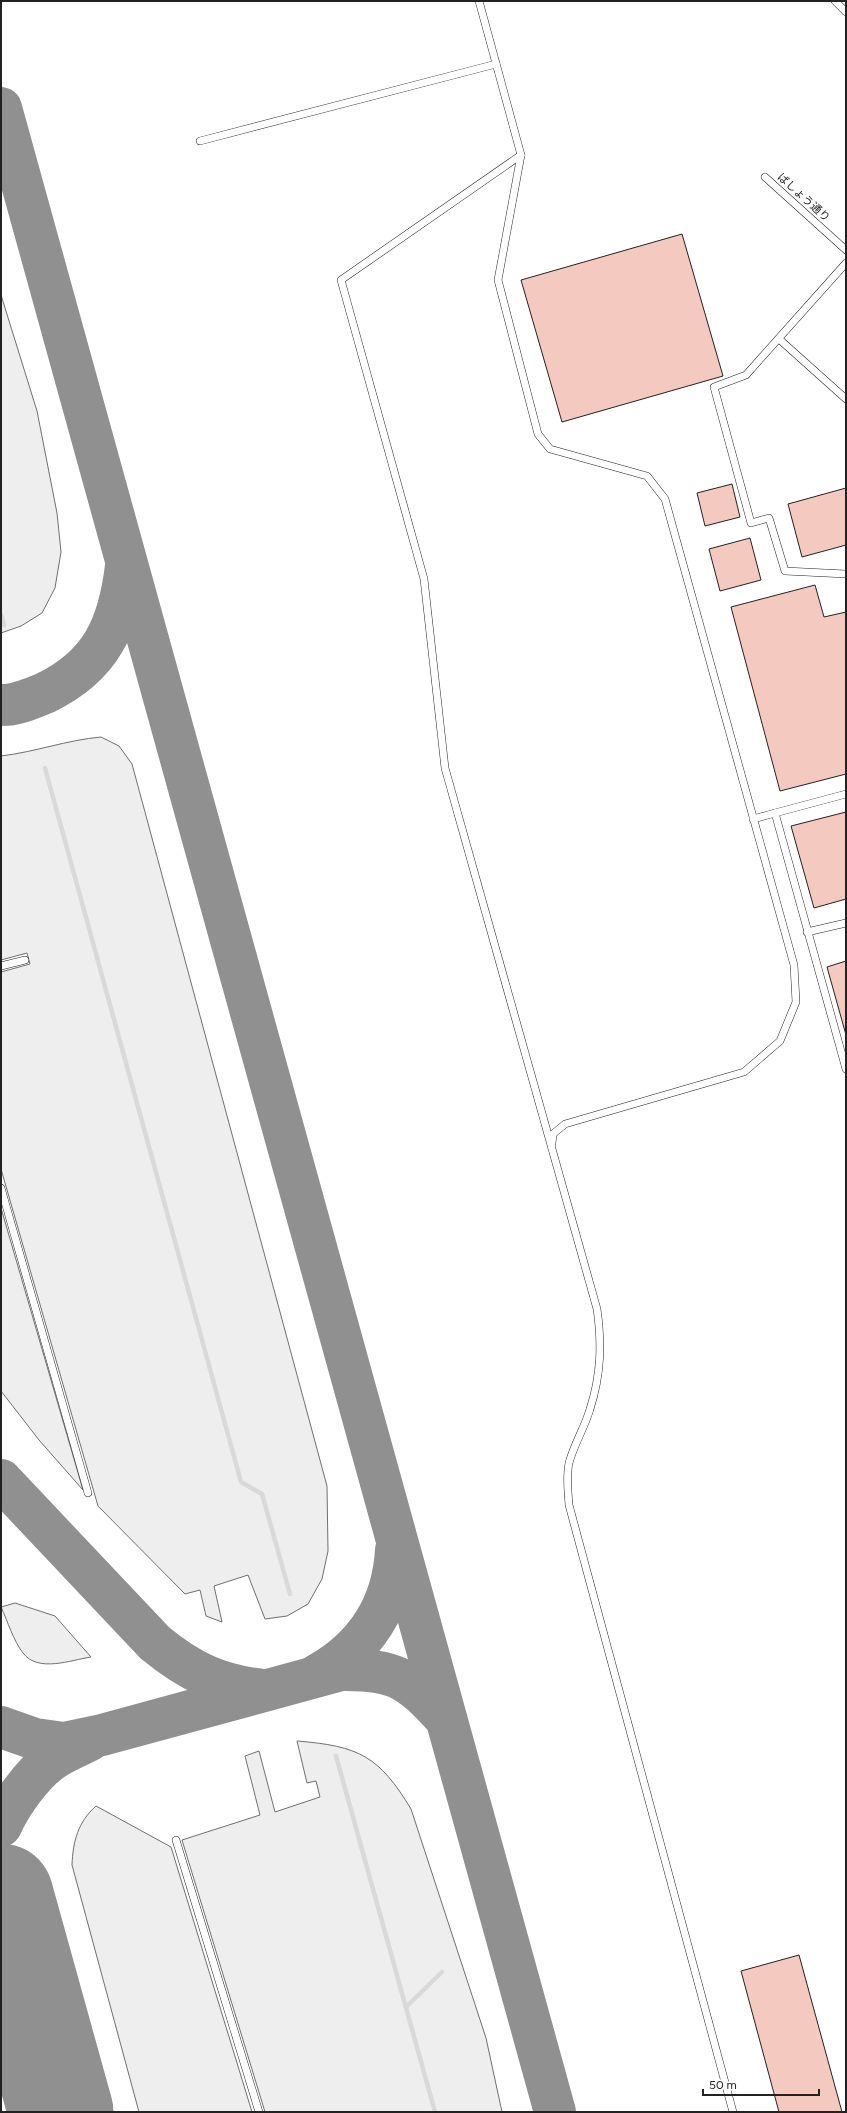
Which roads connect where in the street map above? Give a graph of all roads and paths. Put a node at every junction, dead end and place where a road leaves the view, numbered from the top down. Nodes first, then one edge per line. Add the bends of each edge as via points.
1 (479, 1) edge
2 (835, 1) edge
3 (846, 12) edge
4 (496, 64) junction
5 (200, 141) dead end
6 (522, 155) junction
7 (765, 177) dead end
8 (846, 250) edge
9 (846, 262) edge
10 (779, 338) junction
11 (846, 399) edge
12 (846, 574) edge
13 (846, 794) edge
14 (775, 813) junction
15 (753, 819) junction
16 (846, 923) edge
17 (807, 932) junction
18 (25, 960) dead end
19 (1, 966) edge
20 (846, 1069) edge
21 (551, 1145) junction
22 (1, 1188) edge
23 (88, 1493) dead end
24 (176, 1840) dead end
25 (259, 2112) edge
26 (733, 2112) edge

1 - 4 lane
2 - 3 lane
4 - 5 lane
4 - 6 lane
6 - 15 lane via 498,280 538,434 550,449 647,476 665,499
6 - 21 lane via 341,280 424,579 445,768
7 - 8 lane, ばしょう通り
9 - 10 lane
10 - 11 lane
10 - 12 lane via 746,375 714,387 751,523 769,518 785,572
13 - 14 lane
14 - 15 lane
14 - 17 lane
15 - 21 lane via 794,965 796,1002 780,1041 744,1072 565,1124 553,1134
16 - 17 lane
17 - 20 lane
18 - 19 lane
21 - 26 lane via 597,1309 601,1335 601,1362 597,1385 590,1411 569,1463 569,1505
22 - 23 lane
24 - 25 lane

